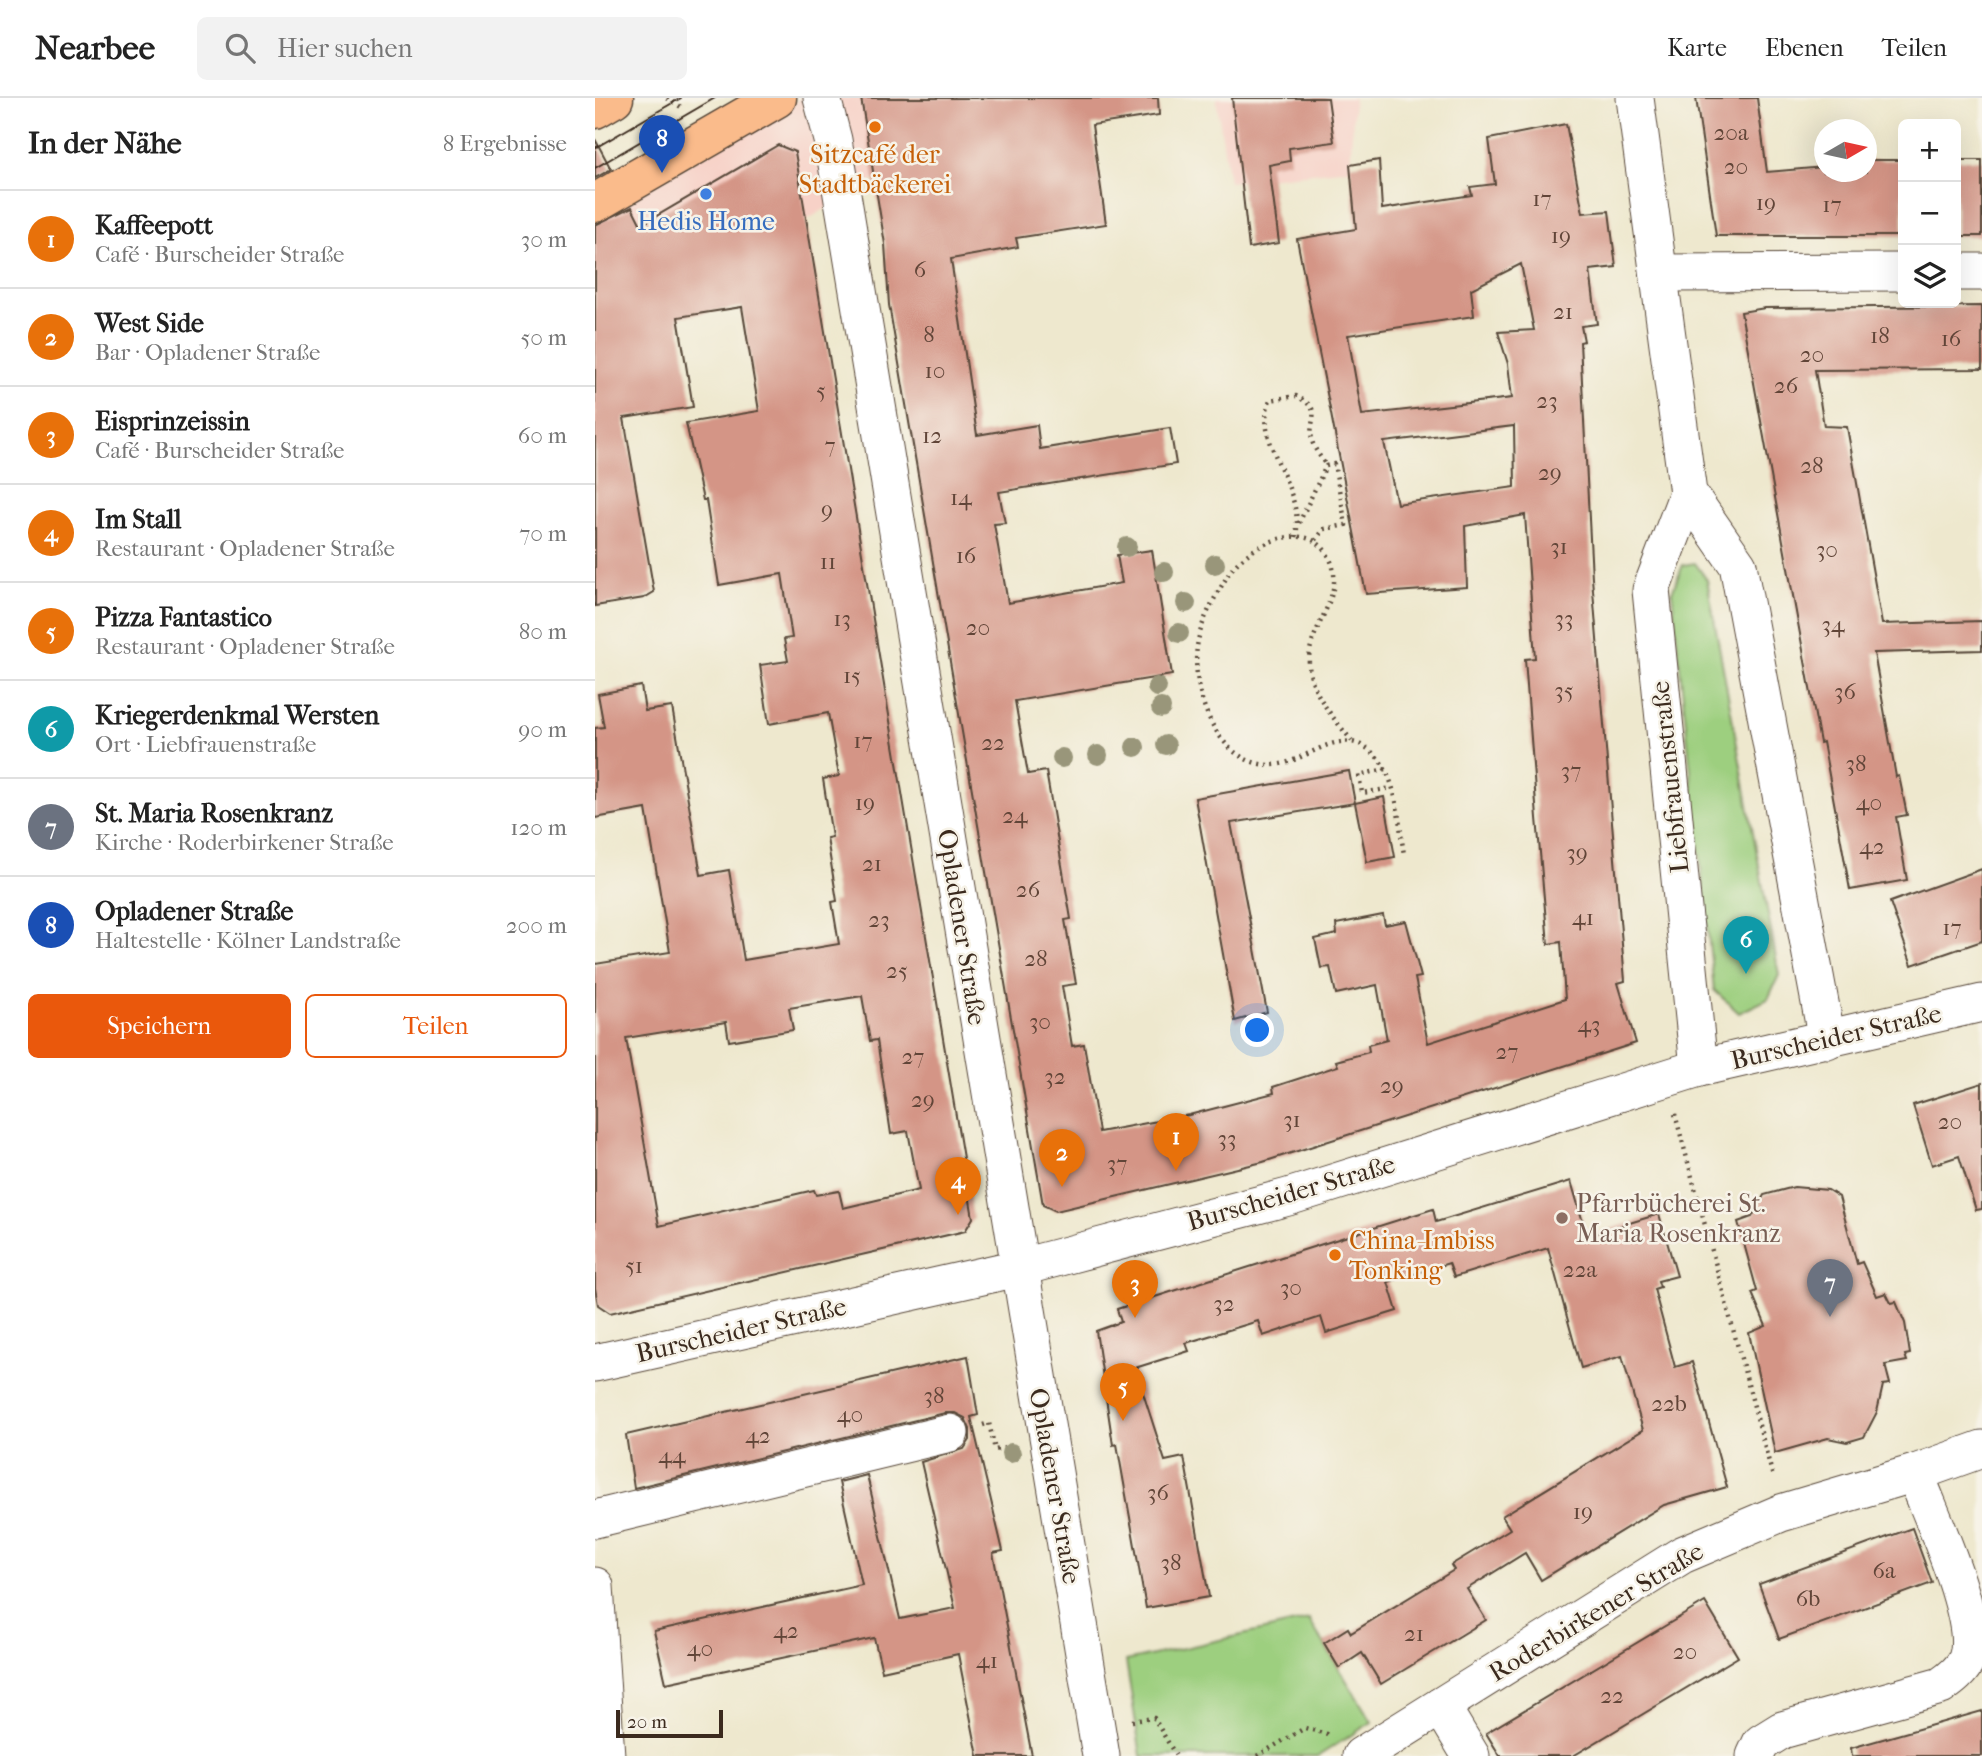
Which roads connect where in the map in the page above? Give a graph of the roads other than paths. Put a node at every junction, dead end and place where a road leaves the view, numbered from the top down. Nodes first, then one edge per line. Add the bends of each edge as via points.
1 (614, 98) edge
2 (777, 98) edge
3 (822, 98) edge
4 (1635, 98) edge
5 (595, 109) edge
6 (595, 203) edge
7 (1898, 272) edge
8 (1961, 272) edge
9 (1982, 272) edge
10 (1659, 273) junction
11 (1688, 493) junction
12 (1982, 1003) edge
13 (1827, 1040) junction
14 (1683, 1073) junction
15 (1018, 1268) junction
16 (595, 1363) edge
17 (950, 1433) road end
18 (1982, 1449) edge
19 (1915, 1473) junction
20 (595, 1519) edge
21 (595, 1586) edge
22 (1441, 1706) junction
23 (1347, 1750) edge
24 (606, 1756) edge
25 (1101, 1756) edge
26 (1471, 1756) edge
27 (1755, 1756) edge

1 - 5 main road
2 - 6 main road
3 - 15 street, Opladener Straße via 833,140
4 - 10 street, Liebfrauenstraße
7 - 10 street
8 - 9 street
10 - 11 street, Liebfrauenstraße
11 - 13 street, Liebfrauenstraße via 1738,565
11 - 14 street, Liebfrauenstraße via 1651,590
12 - 13 street, Burscheider Straße
13 - 14 street, Burscheider Straße
14 - 15 street, Burscheider Straße via 1287,1197
15 - 16 street, Burscheider Straße
15 - 25 street, Opladener Straße
17 - 20 street
18 - 19 street, Roderbirkener Straße
19 - 22 street, Roderbirkener Straße via 1781,1513 1682,1555
19 - 27 street via 1966,1608 1967,1659 1941,1686 1782,1730 1761,1743
21 - 24 street
22 - 23 street, Roderbirkener Straße
22 - 26 street

